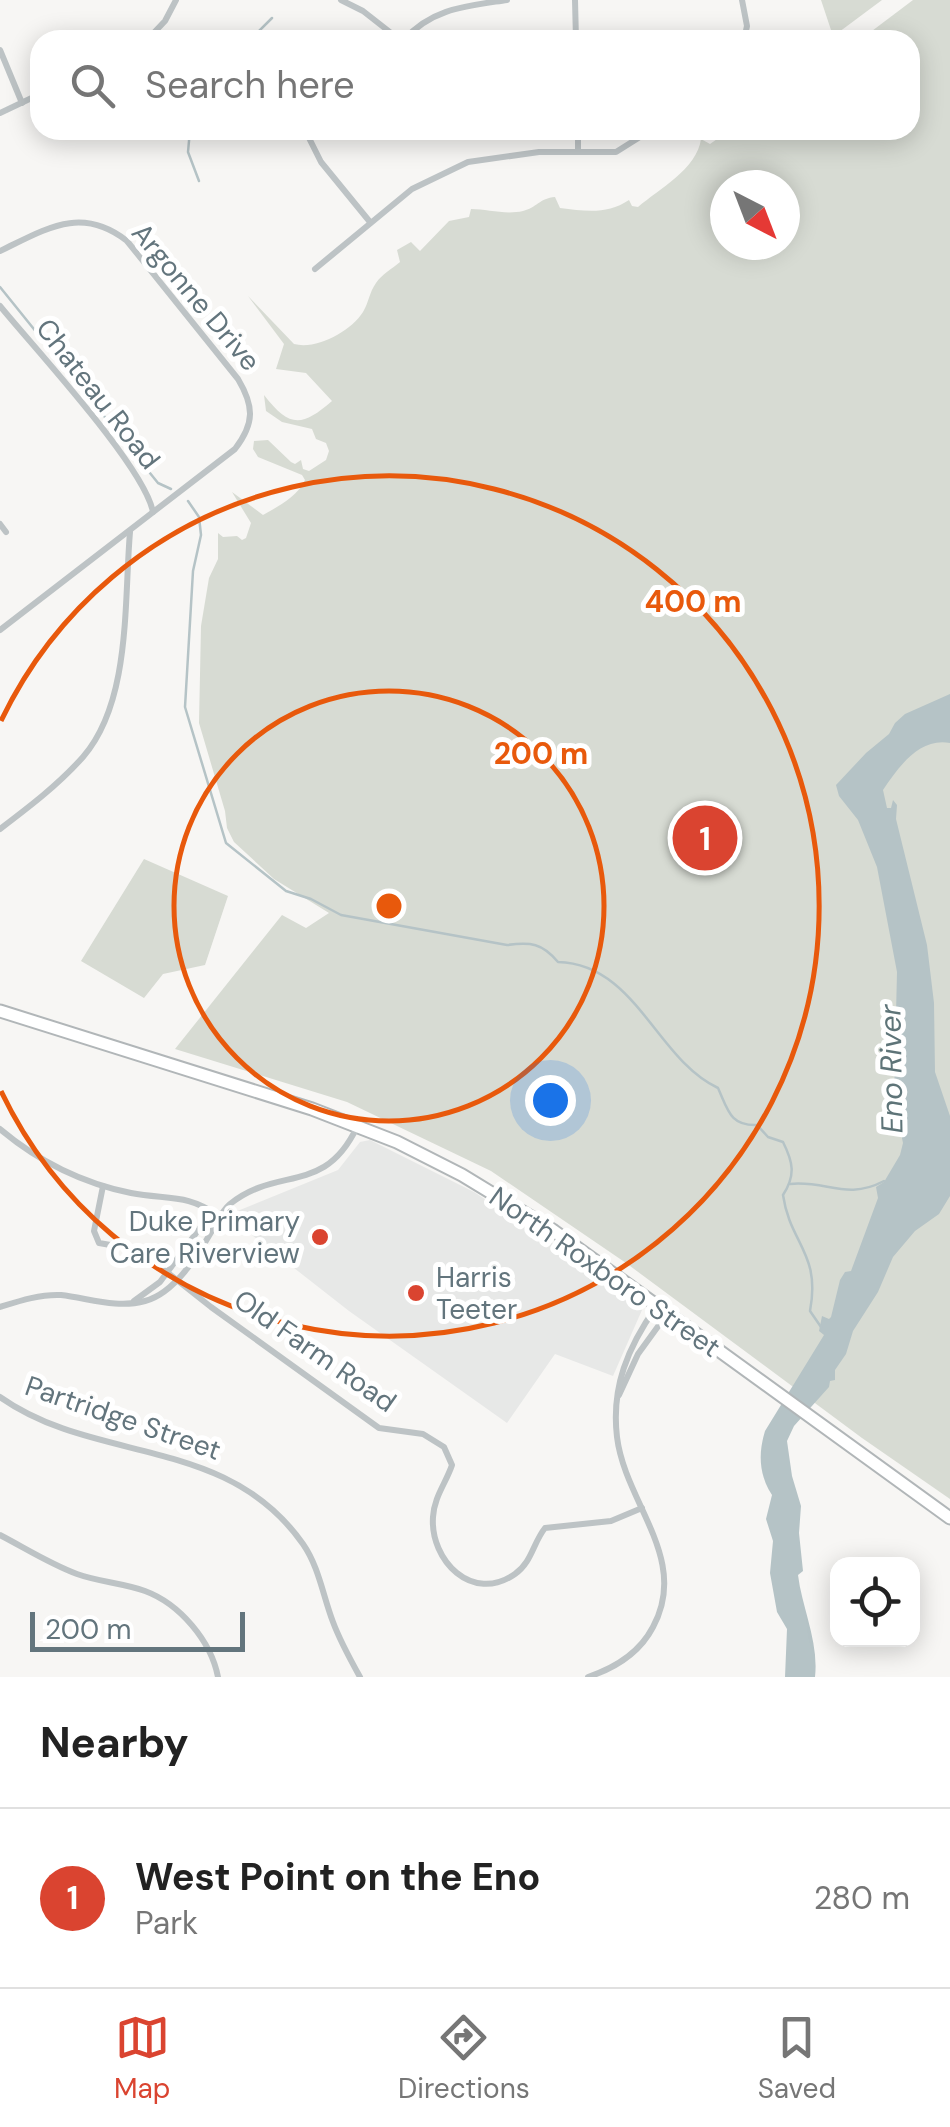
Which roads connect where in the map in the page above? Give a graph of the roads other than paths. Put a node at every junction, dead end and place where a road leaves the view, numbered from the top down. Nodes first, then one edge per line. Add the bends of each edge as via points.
1 (176, 0) edge
2 (341, 0) edge
3 (506, 0) edge
4 (575, 0) edge
5 (742, 0) edge
6 (156, 30) edge
7 (389, 30) edge
8 (413, 30) edge
9 (576, 30) edge
10 (745, 30) edge
11 (0, 50) edge
12 (30, 99) edge
13 (22, 103) junction
14 (0, 112) edge
15 (309, 140) edge
16 (578, 140) edge
17 (635, 140) edge
18 (578, 152) junction
19 (370, 222) junction
20 (0, 251) edge
21 (316, 269) dead end
22 (0, 306) edge
23 (153, 512) junction
24 (0, 524) edge
25 (6, 532) dead end
26 (130, 532) junction
27 (0, 630) edge
28 (0, 829) edge
29 (0, 1011) edge
30 (357, 1126) junction
31 (0, 1129) edge
32 (103, 1186) junction
33 (219, 1216) junction
34 (169, 1272) junction
35 (178, 1279) junction
36 (134, 1301) junction
37 (0, 1307) edge
38 (662, 1310) junction
39 (618, 1396) junction
40 (0, 1397) edge
41 (642, 1508) junction
42 (950, 1518) edge
43 (0, 1535) edge
44 (218, 1677) edge
45 (360, 1677) edge
46 (588, 1677) edge

1 - 6 street
2 - 7 street
3 - 8 street via 442,12
4 - 9 street
5 - 10 street
11 - 13 street
12 - 13 street
13 - 14 street
15 - 19 street
16 - 18 street
17 - 18 street via 616,152
18 - 19 street via 468,162 412,189
19 - 21 street
20 - 23 street, Argonne Drive via 68,222 116,233 246,392 251,424 235,449
22 - 23 street, Chateau Road via 114,446
23 - 26 street, Argonne Drive
24 - 25 street
26 - 27 street, Argonne Drive
26 - 28 street via 119,663 106,720 82,758
29 - 30 highway, North Roxboro Street
30 - 33 street via 330,1165 247,1194
30 - 38 highway, North Roxboro Street via 520,1208
31 - 32 street via 47,1162
32 - 33 street via 191,1199
32 - 34 street, Old Farm Road via 95,1239 139,1250
33 - 34 street via 205,1221
33 - 35 street
34 - 35 street, Old Farm Road
34 - 36 street
35 - 36 street via 160,1294
35 - 41 street, Old Farm Road via 379,1428 423,1434 444,1447 452,1465 434,1507 433,1534 441,1558 459,1576 483,1583 508,1578 527,1563 544,1528 611,1521
36 - 37 street via 51,1295
38 - 39 street
38 - 39 street via 629,1350
38 - 42 highway, North Roxboro Street
39 - 41 street via 620,1454
40 - 45 street, Partridge Street via 27,1414 210,1470 272,1510 314,1562 333,1624
41 - 46 street via 665,1574 656,1623 641,1646
43 - 44 street via 74,1573 152,1594 198,1633

